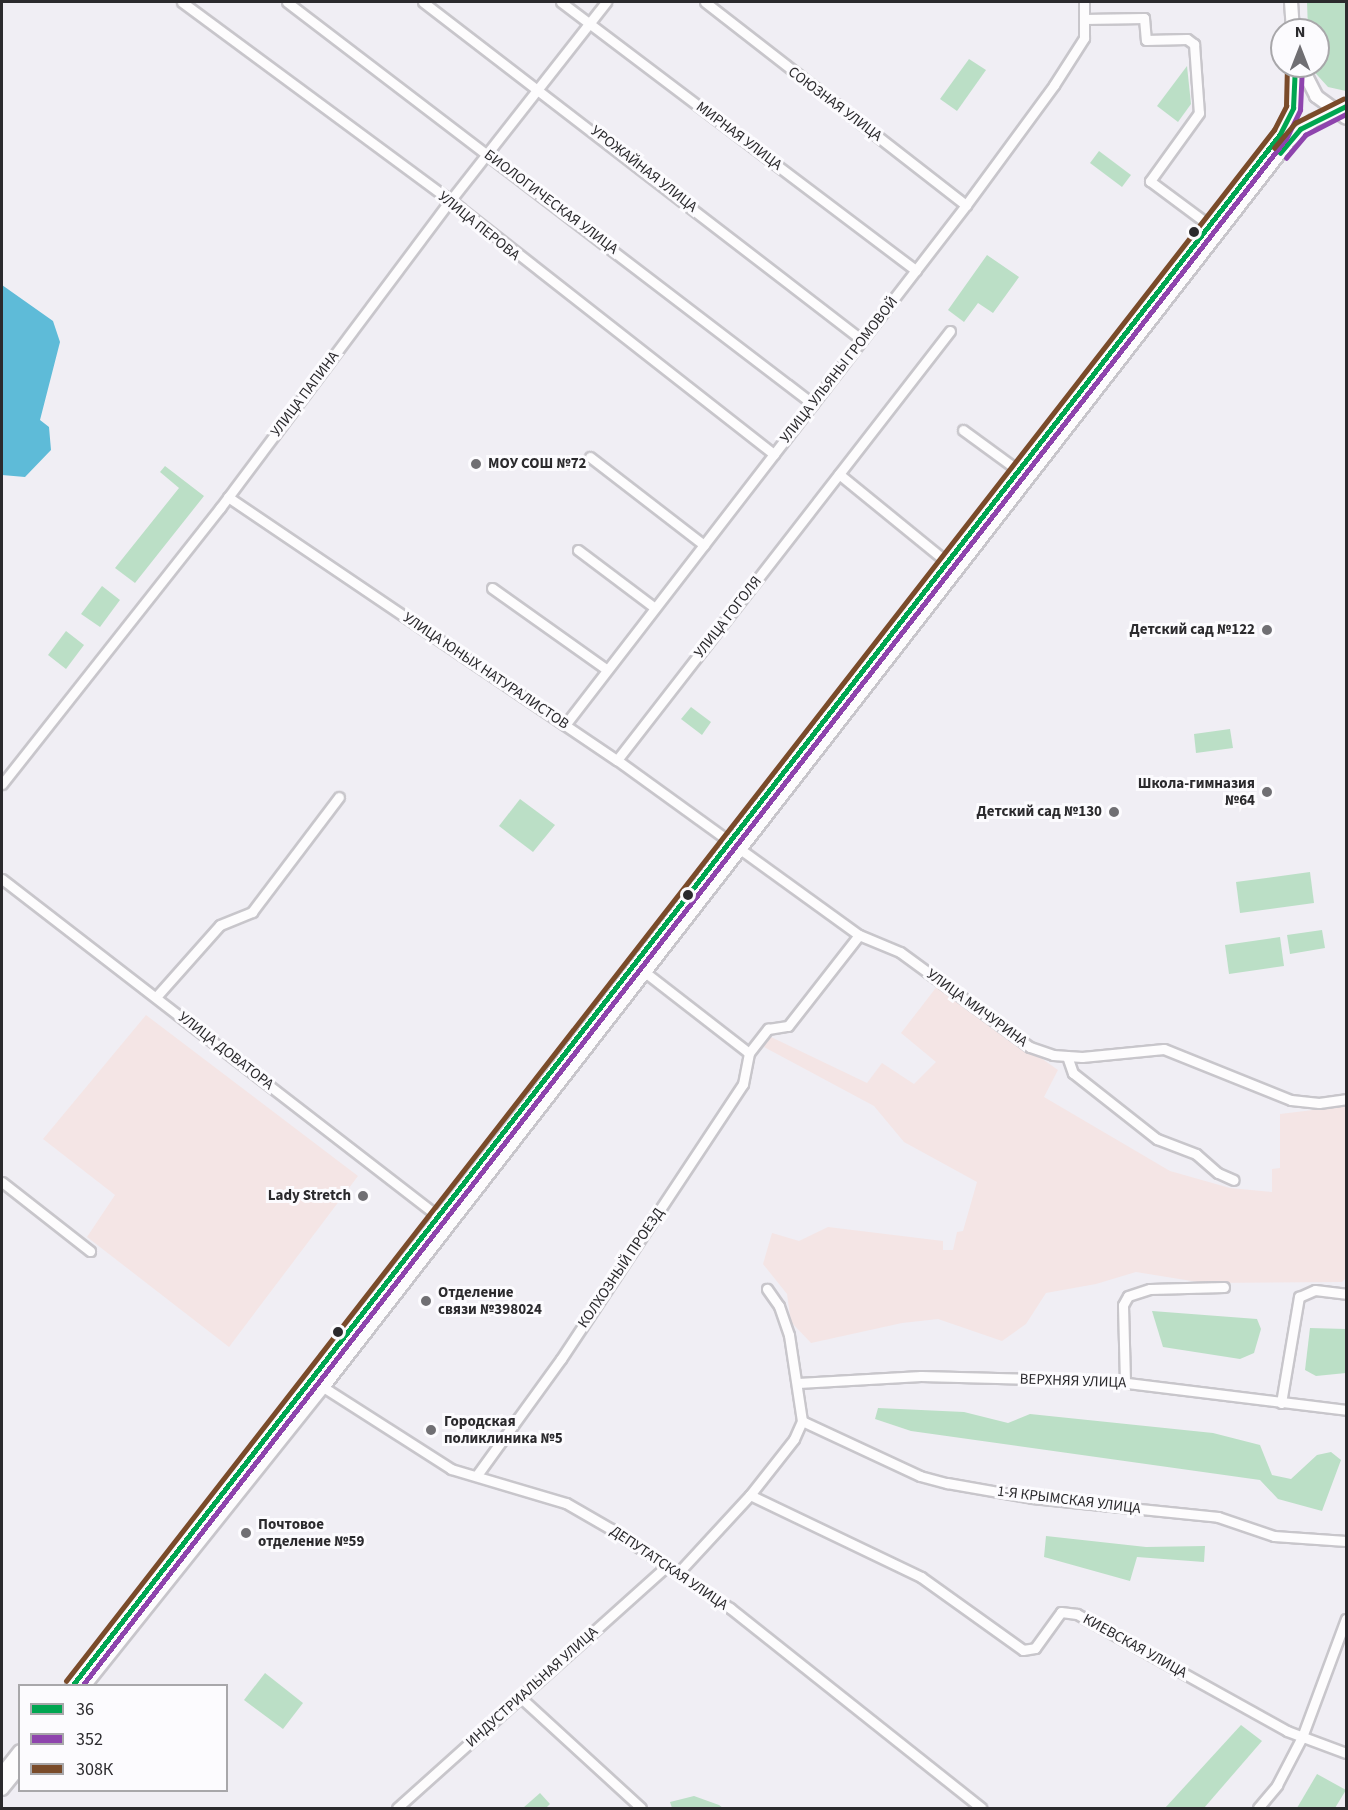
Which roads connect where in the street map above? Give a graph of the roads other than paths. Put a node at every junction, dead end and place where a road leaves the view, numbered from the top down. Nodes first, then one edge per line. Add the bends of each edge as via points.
1 (182, 2) edge
2 (287, 2) edge
3 (423, 2) edge
4 (561, 2) edge
5 (606, 2) edge
6 (705, 2) edge
7 (1084, 2) edge
8 (1291, 2) edge
9 (1292, 18) edge
10 (1084, 20) junction
11 (590, 23) junction
12 (1295, 78) edge
13 (1307, 78) edge
14 (539, 89) junction
15 (1347, 106) edge
16 (1341, 115) edge
17 (488, 154) junction
18 (450, 201) junction
19 (966, 205) junction
20 (1209, 225) junction
21 (916, 270) junction
22 (950, 331) dead end
23 (862, 340) junction
24 (813, 404) junction
25 (963, 430) dead end
26 (774, 454) junction
27 (590, 457) dead end
28 (1019, 471) junction
29 (839, 474) junction
30 (228, 497) junction
31 (704, 544) junction
32 (578, 550) dead end
33 (948, 563) junction
34 (492, 588) dead end
35 (655, 608) junction
36 (606, 669) junction
37 (565, 725) junction
38 (617, 760) junction
39 (2, 784) edge
40 (339, 798) dead end
41 (736, 845) junction
42 (2, 879) edge
43 (859, 935) junction
44 (646, 973) junction
45 (156, 997) junction
46 (749, 1053) junction
47 (1067, 1056) junction
48 (1347, 1099) edge
49 (1234, 1180) dead end
50 (2, 1182) edge
51 (439, 1217) junction
52 (450, 1225) junction
53 (90, 1251) dead end
54 (1224, 1287) dead end
55 (767, 1289) dead end
56 (1347, 1294) edge
57 (1125, 1382) junction
58 (798, 1383) junction
59 (323, 1387) junction
60 (1281, 1403) junction
61 (1347, 1410) edge
62 (802, 1421) junction
63 (477, 1475) junction
64 (750, 1496) junction
65 (1347, 1542) edge
66 (667, 1566) junction
67 (678, 1573) junction
68 (1347, 1619) edge
69 (74, 1684) edge
70 (86, 1684) edge
71 (520, 1697) junction
72 (1302, 1737) junction
73 (1347, 1753) edge
74 (18, 1754) edge
75 (18, 1770) edge
76 (2, 1774) edge
77 (2, 1790) edge
78 (397, 1809) edge
79 (641, 1809) edge
80 (981, 1809) edge
81 (1258, 1809) edge

1 - 18 street, УЛИЦА ПЕРОВА
2 - 17 street, БИОЛОГИЧЕСКАЯ УЛИЦА
3 - 14 street, УРОЖАЙНАЯ УЛИЦА
4 - 11 street, МИРНАЯ УЛИЦА
5 - 11 street, УЛИЦА ПАПИНА
6 - 19 street, СОЮЗНАЯ УЛИЦА
7 - 10 street, УЛИЦА УЛЬЯНЫ ГРОМОВОЙ
8 - 9 main road
10 - 19 street, УЛИЦА УЛЬЯНЫ ГРОМОВОЙ via 1084,38
10 - 20 street via 1144,18 1146,40 1187,39 1194,44 1199,113 1150,181
11 - 14 street, УЛИЦА ПАПИНА
11 - 21 street, МИРНАЯ УЛИЦА
12 - 20 main road via 1289,117
13 - 16 main road via 1316,96
14 - 17 street, УЛИЦА ПАПИНА
14 - 23 street, УРОЖАЙНАЯ УЛИЦА
15 - 16 main road
16 - 41 main road via 1306,125 1289,141
17 - 18 street, УЛИЦА ПАПИНА
17 - 24 street, БИОЛОГИЧЕСКАЯ УЛИЦА
18 - 26 street, УЛИЦА ПЕРОВА
18 - 30 street, УЛИЦА ПАПИНА
19 - 21 street, УЛИЦА УЛЬЯНЫ ГРОМОВОЙ
20 - 28 main road
21 - 23 street, УЛИЦА УЛЬЯНЫ ГРОМОВОЙ
22 - 29 street, УЛИЦА ГОГОЛЯ
23 - 24 street, УЛИЦА УЛЬЯНЫ ГРОМОВОЙ
24 - 26 street, УЛИЦА УЛЬЯНЫ ГРОМОВОЙ
25 - 28 street
26 - 31 street, УЛИЦА УЛЬЯНЫ ГРОМОВОЙ
27 - 31 street
28 - 33 main road
29 - 33 street
29 - 38 street, УЛИЦА ГОГОЛЯ
30 - 37 street, УЛИЦА ЮНЫХ НАТУРАЛИСТОВ
30 - 39 street, УЛИЦА ПАПИНА
31 - 35 street, УЛИЦА УЛЬЯНЫ ГРОМОВОЙ
32 - 35 street
33 - 41 main road
34 - 36 street
35 - 36 street, УЛИЦА УЛЬЯНЫ ГРОМОВОЙ
36 - 37 street, УЛИЦА УЛЬЯНЫ ГРОМОВОЙ
37 - 38 street, УЛИЦА ЮНЫХ НАТУРАЛИСТОВ
38 - 41 street, УЛИЦА ЮНЫХ НАТУРАЛИСТОВ
40 - 45 street via 252,912 220,925
41 - 43 street, УЛИЦА МИЧУРИНА
41 - 44 main road
41 - 51 main road
42 - 45 street, УЛИЦА ДОВАТОРА
43 - 46 street, КОЛХОЗНЫЙ ПРОЕЗД via 788,1026 768,1029
43 - 47 street, УЛИЦА МИЧУРИНА via 900,952 1030,1047
44 - 46 street
44 - 52 main road
45 - 51 street, УЛИЦА ДОВАТОРА
46 - 63 street, КОЛХОЗНЫЙ ПРОЕЗД via 742,1084 730,1103 561,1359
47 - 48 street, УЛИЦА МИЧУРИНА via 1164,1049 1291,1100 1319,1103
47 - 49 street via 1073,1073 1157,1138 1196,1154 1218,1173
50 - 53 street
51 - 52 street, УЛИЦА ДОВАТОРА
51 - 69 main road
52 - 59 main road
54 - 57 street via 1150,1289 1128,1296 1122,1311
55 - 58 street via 779,1306 789,1335
56 - 60 street via 1315,1290 1299,1298
57 - 58 street, ВЕРХНЯЯ УЛИЦА via 921,1376
57 - 60 street, ВЕРХНЯЯ УЛИЦА
58 - 62 street
59 - 63 street, ДЕПУТАТСКАЯ УЛИЦА via 451,1469
59 - 70 main road
60 - 61 street, ВЕРХНЯЯ УЛИЦА
62 - 64 street via 794,1439
62 - 65 street, 1-Я КРЫМСКАЯ УЛИЦА via 921,1476 947,1483 1032,1498 1218,1517 1274,1536
63 - 66 street, ДЕПУТАТСКАЯ УЛИЦА via 566,1503
64 - 67 street
64 - 72 street, КИЕВСКАЯ УЛИЦА via 921,1577 1023,1650 1035,1648 1061,1612 1077,1614
66 - 67 street, ДЕПУТАТСКАЯ УЛИЦА
66 - 71 street, ИНДУСТРИАЛЬНАЯ УЛИЦА
67 - 80 street, ДЕПУТАТСКАЯ УЛИЦА via 730,1608
68 - 72 street
71 - 78 street, ИНДУСТРИАЛЬНАЯ УЛИЦА
71 - 79 street
72 - 73 street, КИЕВСКАЯ УЛИЦА
72 - 81 street via 1277,1785
74 - 76 main road
75 - 77 main road

